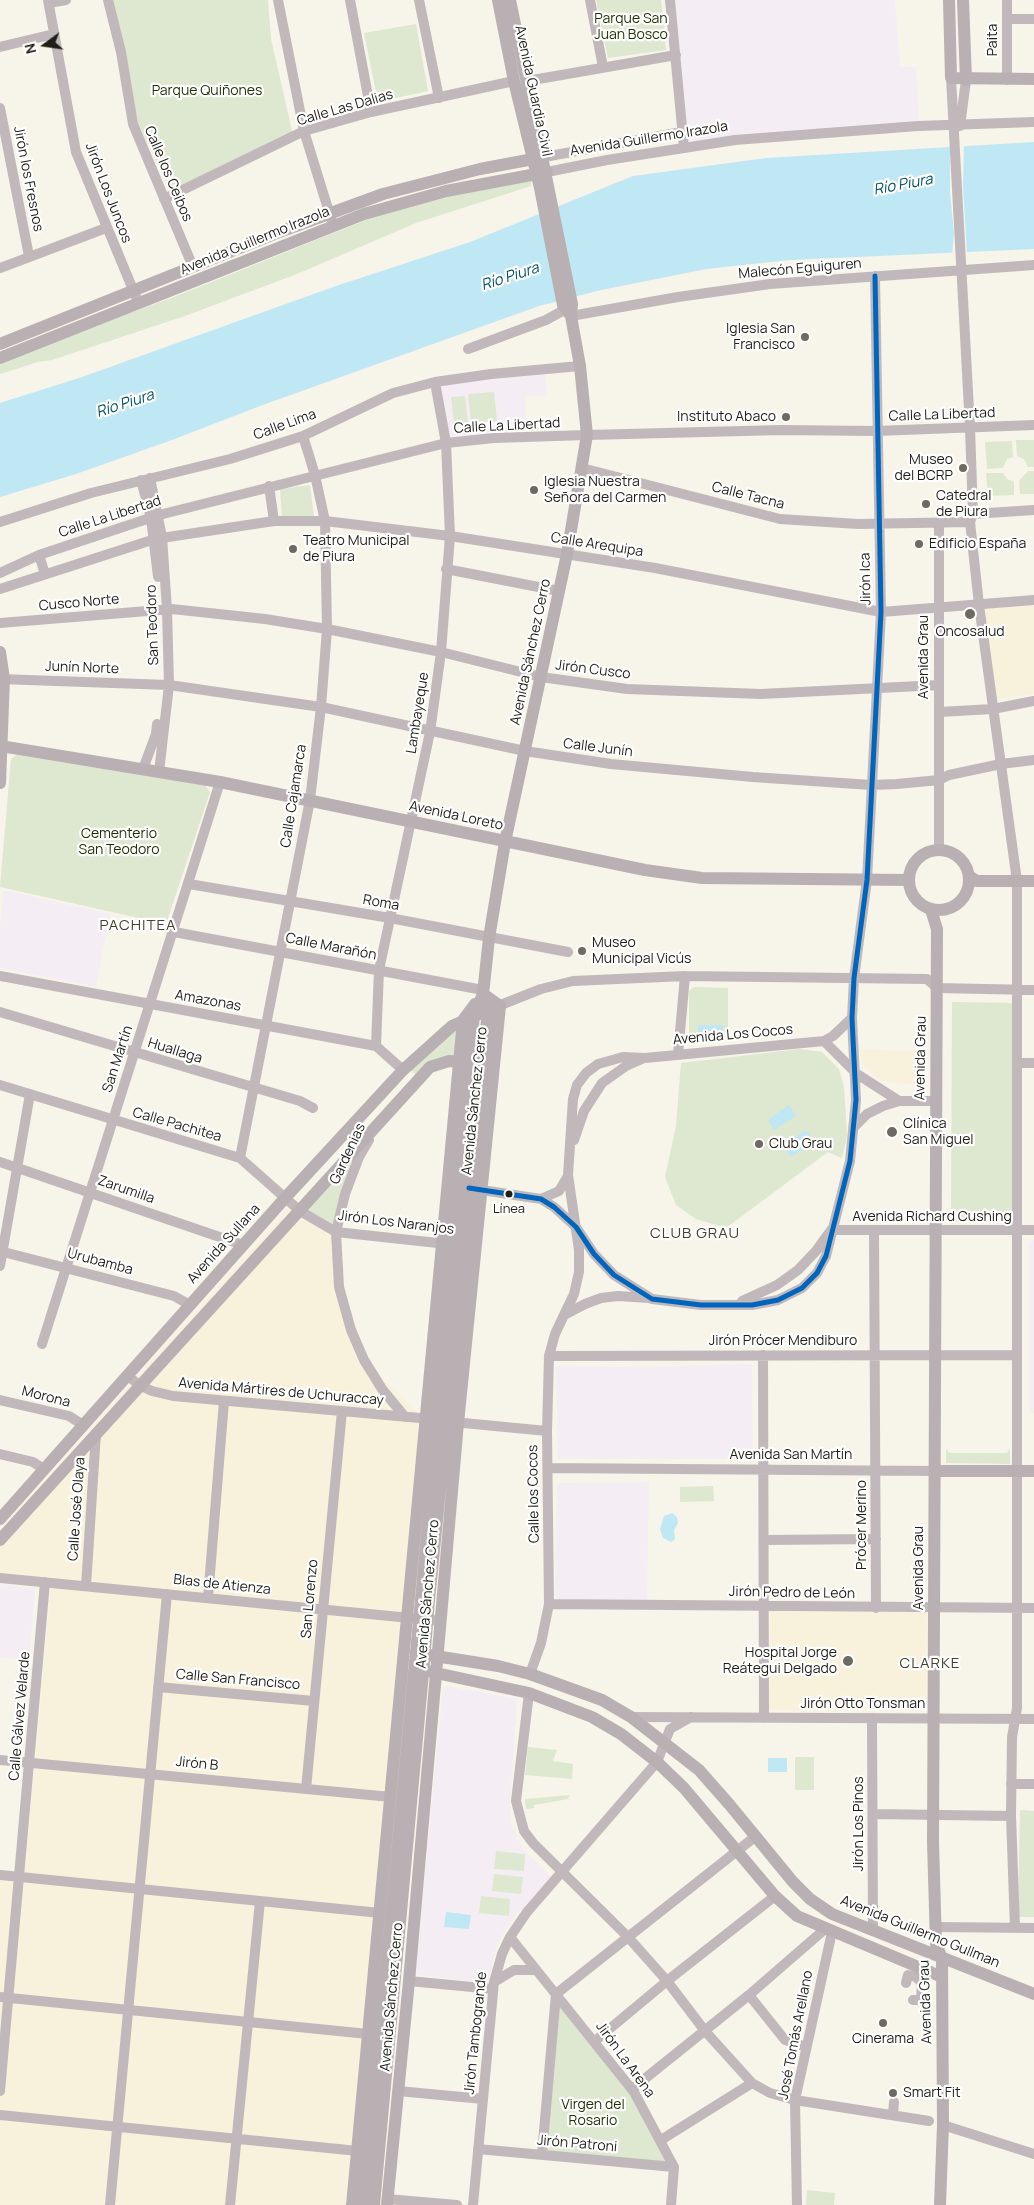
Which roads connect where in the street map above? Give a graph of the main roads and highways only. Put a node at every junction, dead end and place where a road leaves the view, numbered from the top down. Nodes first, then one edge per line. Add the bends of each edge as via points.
1 (949, 0) edge
2 (962, 0) edge
3 (505, 3) edge
4 (1034, 79) edge
5 (966, 80) junction
6 (538, 158) junction
7 (498, 166) junction
8 (542, 173) junction
9 (500, 180) junction
10 (545, 187) joint
11 (331, 219) junction
12 (0, 344) edge
13 (0, 358) edge
14 (0, 652) edge
15 (2, 679) edge
16 (1, 746) edge
17 (0, 783) edge
18 (505, 842) junction
19 (908, 880) junction
20 (972, 881) junction
21 (1034, 881) edge
22 (931, 910) junction
23 (945, 910) junction
24 (937, 929) junction
25 (483, 992) junction
26 (494, 1008) junction
27 (468, 1018) junction
28 (464, 1062) junction
29 (482, 1064) junction
30 (475, 1189) junction
31 (453, 1244) junction
32 (442, 1421) junction
33 (934, 1471) junction
34 (1034, 1471) edge
35 (2, 1514) edge
36 (0, 1540) edge
37 (404, 1652) junction
38 (437, 1656) junction
39 (419, 1672) junction
40 (389, 1948) junction
41 (942, 1958) junction
42 (374, 1972) junction
43 (942, 1977) junction
44 (1034, 1994) edge
45 (357, 2157) junction
46 (387, 2202) edge
47 (352, 2205) edge
48 (363, 2205) edge
49 (374, 2205) edge
50 (940, 2205) edge

1 - 5 main road via 951,78
2 - 5 main road
3 - 6 main road, Avenida Guardia Civil
4 - 5 main road
6 - 7 main road, Avenida Guillermo Irazola
6 - 8 main road, Avenida Guardia Civil
7 - 9 main road
7 - 11 main road, Avenida Guillermo Irazola via 391,192
8 - 9 main road, Avenida Guillermo Irazola
8 - 10 main road, Avenida Guardia Civil
9 - 11 main road, Avenida Guillermo Irazola
10 - 18 main road, Avenida Sánchez Cerro via 580,366 587,436 567,554
11 - 12 main road, Avenida Guillermo Irazola via 193,267
11 - 13 main road, Avenida Guillermo Irazola via 139,304
14 - 15 main road
15 - 16 main road
16 - 17 main road
16 - 18 main road, Avenida Loreto via 220,782
18 - 19 main road, Avenida Loreto via 702,878
18 - 25 main road, Avenida Sánchez Cerro
19 - 20 main road via 914,862 921,855 939,850 962,860
19 - 22 main road via 912,895
20 - 21 main road
20 - 23 main road via 962,900
22 - 23 main road
22 - 24 main road, Avenida Grau
23 - 24 main road, Avenida Grau
24 - 33 main road, Avenida Grau
25 - 26 main road, Avenida Sánchez Cerro
25 - 27 main road, Avenida Sánchez Cerro
26 - 27 main road, Avenida Sullana
26 - 29 main road, Avenida Sánchez Cerro
26 - 30 main road, Avenida Sánchez Cerro
27 - 28 main road, Avenida Sánchez Cerro
27 - 35 main road, Avenida Sullana via 431,1044 403,1070 284,1198
28 - 29 main road
28 - 31 main road, Avenida Sánchez Cerro via 450,1221
28 - 36 main road via 439,1063 430,1067
29 - 30 main road, Avenida Sánchez Cerro
30 - 31 main road, Avenida Sánchez Cerro
30 - 32 main road, Avenida Sánchez Cerro
31 - 32 main road, Avenida Sánchez Cerro
31 - 32 main road, Avenida Sánchez Cerro
32 - 37 main road, Avenida Sánchez Cerro via 407,1617
32 - 38 main road, Avenida Sánchez Cerro via 441,1621
32 - 39 main road, Avenida Sánchez Cerro, bridge
33 - 34 main road, Avenida San Martín
33 - 41 main road, Avenida Grau via 933,1815 936,1944
37 - 38 main road, Avenida Guillermo Gullman
37 - 39 main road, Avenida Sánchez Cerro
38 - 39 main road, Avenida Sánchez Cerro
38 - 41 main road, Avenida Guillermo Gullman via 530,1674 602,1700 631,1717 698,1770 810,1899 832,1914
39 - 40 main road, Avenida Sánchez Cerro
39 - 42 main road, Avenida Sánchez Cerro via 390,1797
39 - 43 main road via 529,1693 592,1717 621,1734 684,1788 775,1896 797,1916 918,1972
39 - 46 main road, Avenida Sánchez Cerro via 409,1981
39 - 49 main road, Avenida Sánchez Cerro
40 - 42 main road
40 - 48 main road, Avenida Sánchez Cerro
41 - 43 main road, Avenida Grau
41 - 44 main road, Avenida Guillermo Gullman
42 - 45 main road, Avenida Sánchez Cerro
43 - 50 main road, Avenida Grau
45 - 47 main road, Avenida Sánchez Cerro
45 - 48 main road

